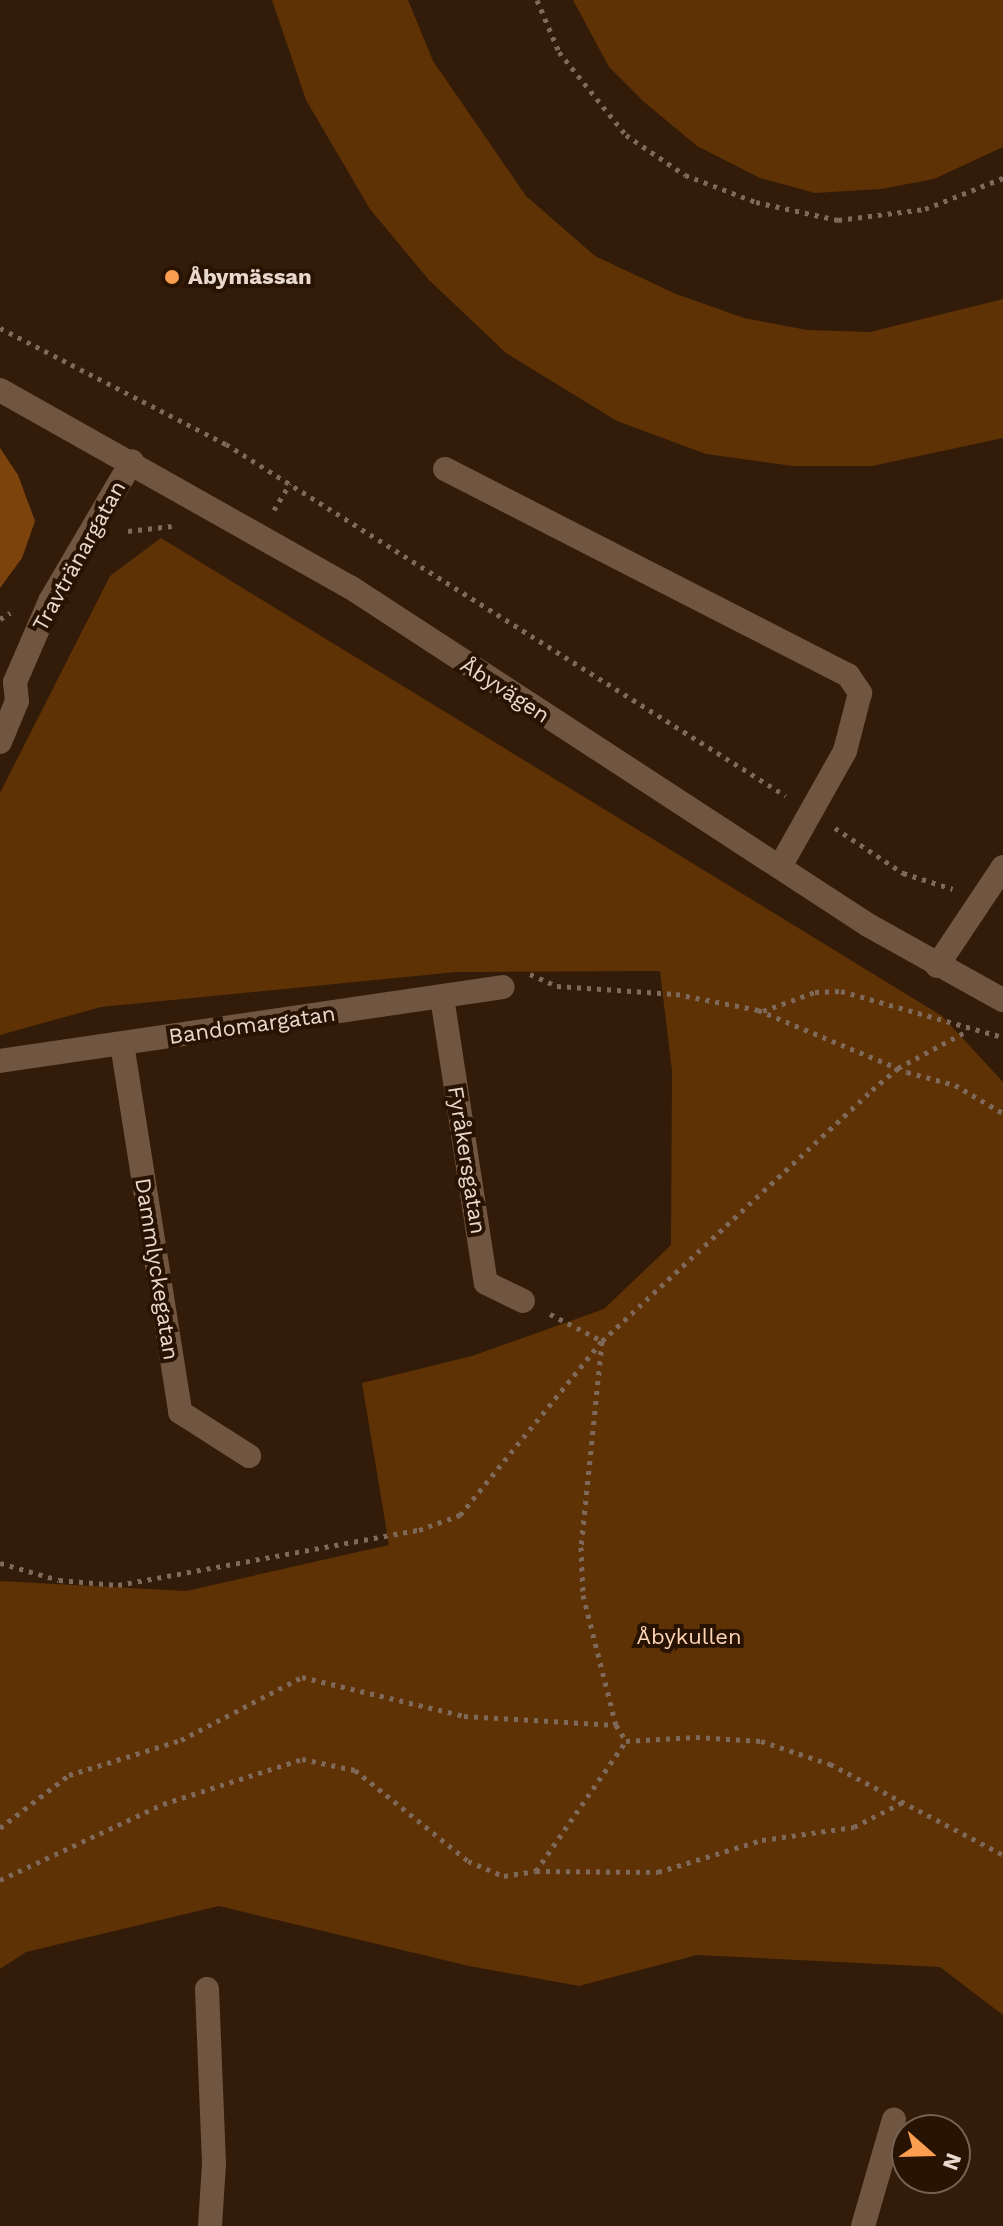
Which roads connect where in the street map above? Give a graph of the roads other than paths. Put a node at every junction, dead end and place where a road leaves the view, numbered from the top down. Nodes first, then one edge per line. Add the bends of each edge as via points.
1 (0, 390) edge
2 (132, 461) junction
3 (445, 469) dead end
4 (8, 674) edge
5 (0, 742) edge
6 (780, 867) junction
7 (1003, 867) edge
8 (937, 966) junction
9 (503, 987) dead end
10 (442, 997) junction
11 (1003, 1000) edge
12 (122, 1044) junction
13 (0, 1061) edge
14 (523, 1301) road end
15 (249, 1456) dead end
16 (207, 1989) dead end
17 (891, 2129) edge
18 (210, 2226) edge
19 (863, 2226) edge

1 - 2 street, Åbyvägen
2 - 4 street, Travtränargatan
2 - 6 street, Åbyvägen via 350,587
3 - 6 street via 848,675 860,693 856,717 814,814
4 - 5 street, Travtränargatan via 17,701
6 - 8 street, Åbyvägen
7 - 8 street
8 - 11 street, Åbyvägen
9 - 10 street, Bandomargatan
10 - 12 street, Bandomargatan
10 - 14 street, Fyråkersgatan via 486,1283
12 - 13 street, Bandomargatan
12 - 15 street, Dammlyckegatan via 180,1412
16 - 18 street via 214,2164
17 - 19 street

